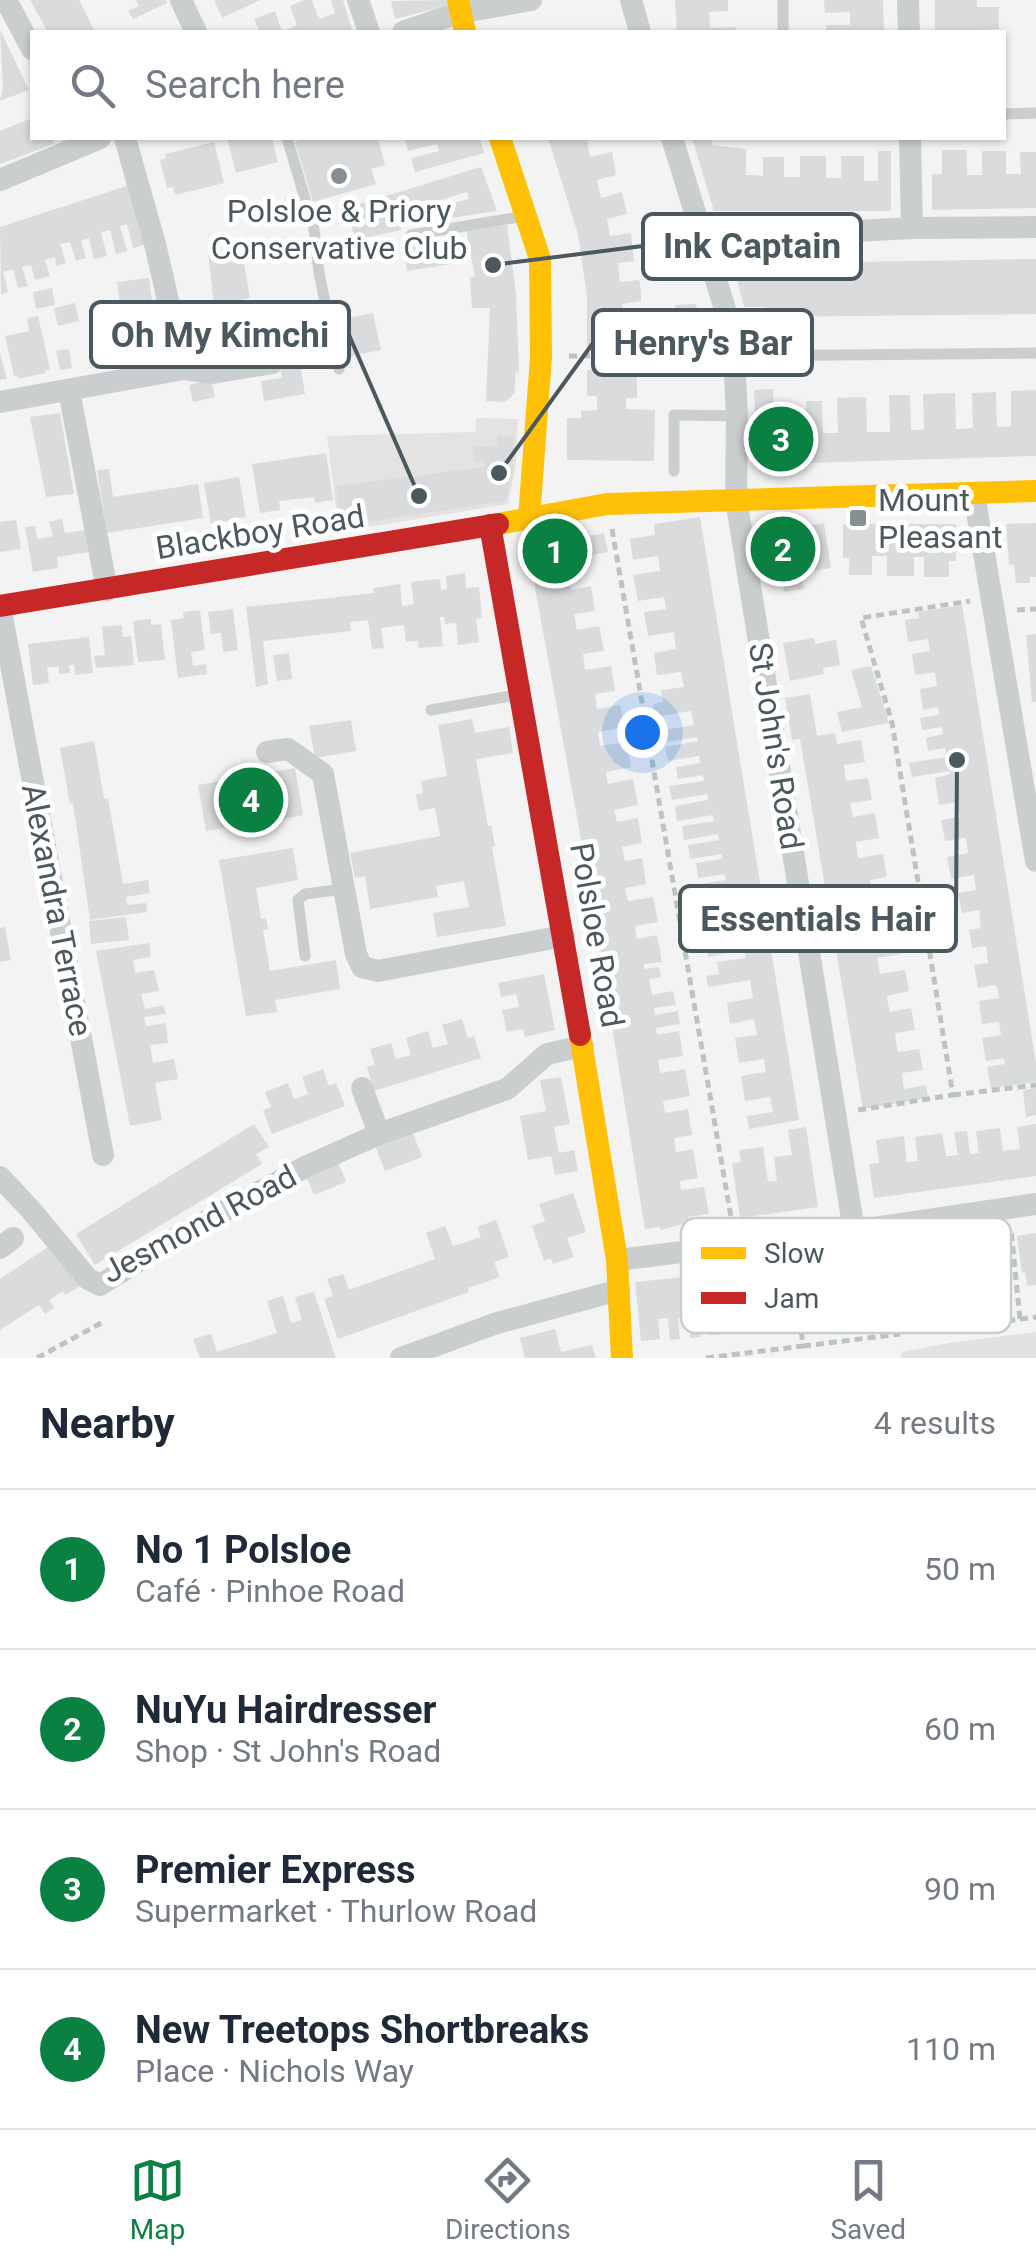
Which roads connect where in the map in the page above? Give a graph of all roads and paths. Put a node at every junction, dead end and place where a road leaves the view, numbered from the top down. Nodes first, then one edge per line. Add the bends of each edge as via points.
1 (6, 0) edge
2 (180, 0) edge
3 (358, 0) edge
4 (531, 0) edge
5 (631, 0) edge
6 (782, 0) edge
7 (908, 0) edge
8 (460, 15) edge
9 (195, 30) edge
10 (368, 30) edge
11 (410, 30) edge
12 (639, 30) edge
13 (783, 30) edge
14 (909, 30) edge
15 (30, 45) edge
16 (1036, 113) edge
17 (1006, 114) edge
18 (126, 140) edge
19 (289, 140) edge
20 (501, 140) edge
21 (673, 140) edge
22 (910, 140) edge
23 (67, 143) edge
24 (0, 180) edge
25 (525, 216) junction
26 (1036, 227) edge
27 (912, 228) junction
28 (410, 236) dead end
29 (704, 239) junction
30 (1036, 354) edge
31 (736, 356) junction
32 (541, 357) junction
33 (272, 363) dead end
34 (184, 368) junction
35 (339, 368) dead end
36 (69, 390) junction
37 (0, 402) edge
38 (738, 416) junction
39 (674, 471) dead end
40 (1036, 491) edge
41 (974, 494) junction
42 (736, 499) junction
43 (607, 504) junction
44 (529, 518) junction
45 (490, 525) junction
46 (107, 590) junction
47 (991, 598) junction
48 (0, 606) edge
49 (521, 694) junction
50 (432, 710) dead end
51 (1025, 726) edge
52 (267, 752) dead end
53 (1036, 861) edge
54 (344, 889) junction
55 (564, 936) junction
56 (305, 956) dead end
57 (583, 1046) junction
58 (1036, 1085) edge
59 (362, 1088) dead end
60 (953, 1095) junction
61 (835, 1114) junction
62 (379, 1134) junction
63 (103, 1155) dead end
64 (0, 1178) edge
65 (1036, 1204) edge
66 (1009, 1207) junction
67 (731, 1218) edge
68 (852, 1218) edge
69 (938, 1218) edge
70 (1010, 1218) edge
71 (1011, 1227) edge
72 (681, 1252) edge
73 (617, 1260) junction
74 (619, 1290) junction
75 (1036, 1317) edge
76 (1020, 1318) junction
77 (1011, 1319) edge
78 (103, 1322) dead end
79 (801, 1333) edge
80 (900, 1334) dead end
81 (803, 1346) junction
82 (36, 1358) edge
83 (401, 1358) edge
84 (622, 1358) edge
85 (706, 1358) edge

1 - 15 street
2 - 9 street
3 - 10 street
4 - 8 street
5 - 12 street
6 - 13 lane
7 - 14 street
8 - 11 street
16 - 17 lane
18 - 34 street
19 - 35 lane via 314,229
20 - 25 street
21 - 29 street, St John's Road
22 - 27 street
23 - 24 street
25 - 28 lane
25 - 32 street via 540,259
26 - 27 street
27 - 29 street
29 - 31 street, St John's Road
30 - 31 lane
31 - 32 path
31 - 38 street, St John's Road
32 - 44 street
33 - 34 street via 212,373
34 - 36 street
36 - 37 street
36 - 46 street
38 - 39 lane via 674,415
38 - 42 street, St John's Road
40 - 41 street, Blackboy Road
41 - 42 street, Blackboy Road
41 - 47 street
42 - 43 street, Blackboy Road
42 - 61 street, St John's Road
43 - 44 street, Blackboy Road
43 - 67 path
44 - 45 street, Blackboy Road
45 - 46 street, Blackboy Road
45 - 49 street, Polsloe Road
46 - 48 street, Blackboy Road
47 - 51 street
47 - 60 path via 861,618 892,723
48 - 63 street, Alexandra Terrace
49 - 50 lane
49 - 55 street, Polsloe Road
51 - 53 street
52 - 54 street via 288,749 323,774
54 - 55 street via 358,961 369,970
54 - 56 lane via 298,900
55 - 57 street, Polsloe Road
57 - 62 street, Jesmond Road via 542,1057 507,1089
57 - 73 street, Polsloe Road
58 - 60 path
59 - 62 street
60 - 61 path
61 - 68 street, St John's Road
62 - 64 street, Jesmond Road via 236,1204 100,1285
65 - 66 street
66 - 69 street
66 - 70 path
71 - 76 path
72 - 73 street
73 - 74 street, Polsloe Road
74 - 83 street
74 - 84 street, Polsloe Road
75 - 76 path
76 - 77 path
78 - 82 path
79 - 81 path
80 - 81 path
81 - 85 path

